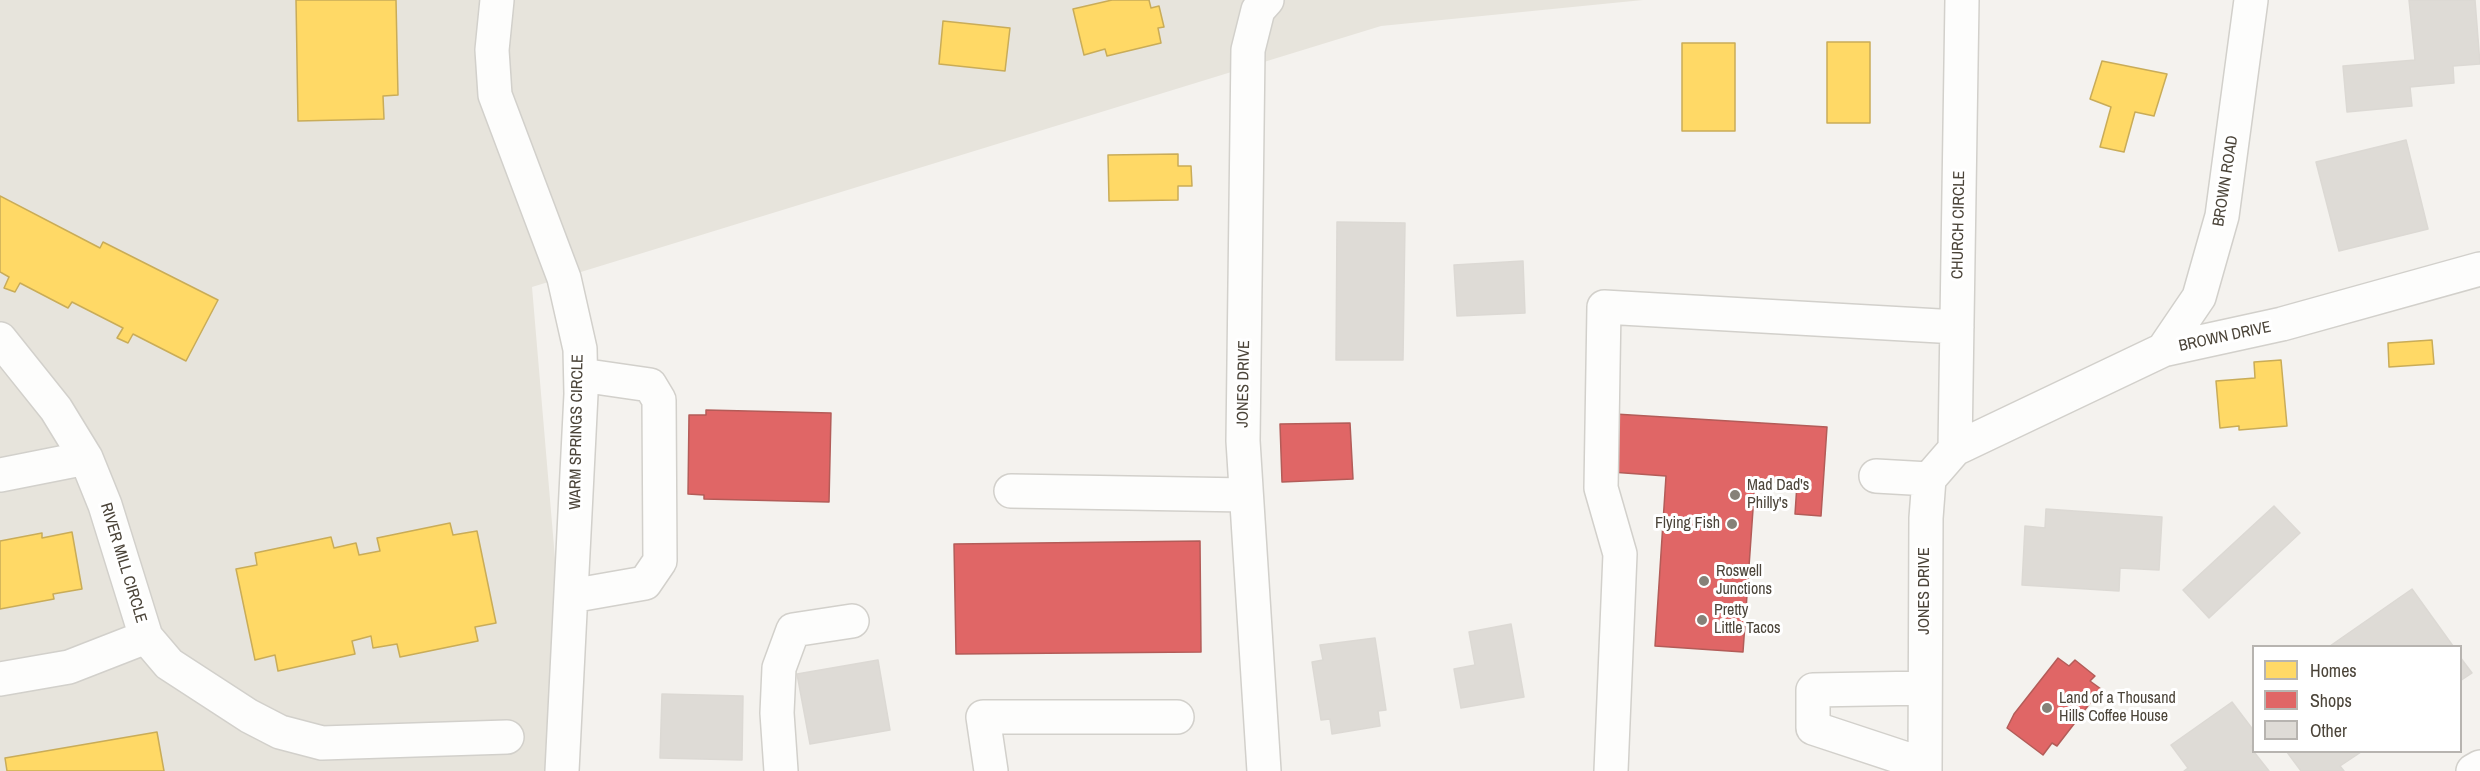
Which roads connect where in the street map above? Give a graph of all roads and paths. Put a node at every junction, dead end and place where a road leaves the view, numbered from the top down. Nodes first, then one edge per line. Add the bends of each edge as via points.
1 (496, 0) edge
2 (1267, 0) edge
3 (1962, 0) edge
4 (2251, 0) edge
5 (2480, 269) edge
6 (1958, 327) junction
7 (0, 339) edge
8 (2163, 350) junction
9 (580, 375) junction
10 (1968, 443) junction
11 (86, 459) junction
12 (0, 475) edge
13 (1876, 476) dead end
14 (1929, 479) junction
15 (1011, 491) dead end
16 (1246, 495) junction
17 (571, 596) junction
18 (852, 621) dead end
19 (146, 637) junction
20 (0, 679) edge
21 (1925, 688) junction
22 (1178, 717) dead end
23 (507, 737) dead end
24 (2480, 767) edge
25 (1924, 768) edge
26 (562, 771) edge
27 (781, 771) edge
28 (991, 771) edge
29 (1264, 771) edge
30 (1611, 771) edge
31 (2473, 771) edge

1 - 9 street, WARM SPRINGS CIRCLE via 492,50 495,95 564,278 580,349
2 - 16 street, JONES DRIVE via 1258,10 1248,50 1243,441
3 - 6 street, CHURCH CIRCLE
4 - 8 street, BROWN ROAD via 2223,216 2199,297
5 - 8 street, BROWN DRIVE via 2282,324
6 - 10 street, CHURCH CIRCLE
6 - 30 street via 1604,307 1601,488 1620,554
7 - 11 street, RIVER MILL CIRCLE via 56,409
8 - 10 street, BROWN DRIVE
9 - 17 street, WARM SPRINGS CIRCLE
9 - 17 street via 650,385 659,400 660,561 645,583
10 - 14 street
11 - 12 street
11 - 19 street, RIVER MILL CIRCLE via 105,505
13 - 14 street
14 - 21 street, JONES DRIVE
15 - 16 street
16 - 29 street, JONES DRIVE
17 - 26 street, WARM SPRINGS CIRCLE
18 - 27 street via 793,630 779,668
19 - 20 street via 69,667
19 - 23 street, RIVER MILL CIRCLE via 169,664 280,732 322,743
21 - 25 street, JONES DRIVE
21 - 25 street via 1813,690 1813,728
22 - 28 street via 983,717
24 - 31 street

